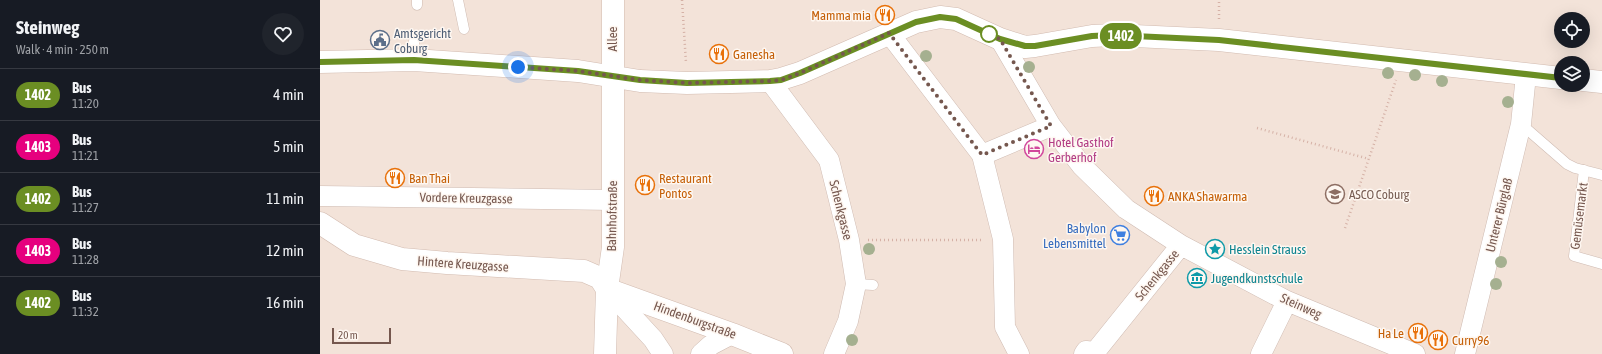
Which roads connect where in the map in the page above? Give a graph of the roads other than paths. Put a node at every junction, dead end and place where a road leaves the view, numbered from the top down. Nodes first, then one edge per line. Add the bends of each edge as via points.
1 (458, 0) edge
2 (613, 0) edge
3 (464, 29) dead end
4 (889, 33) junction
5 (1000, 39) junction
6 (320, 62) edge
7 (1526, 74) junction
8 (612, 77) junction
9 (1554, 77) edge
10 (770, 81) junction
11 (1590, 81) edge
12 (1602, 82) edge
13 (1521, 124) junction
14 (1051, 126) junction
15 (982, 155) junction
16 (1584, 170) junction
17 (1602, 175) edge
18 (320, 196) edge
19 (613, 200) junction
20 (320, 223) edge
21 (1181, 245) junction
22 (1602, 264) edge
23 (608, 289) junction
24 (1287, 301) junction
25 (732, 334) junction
26 (605, 354) edge
27 (663, 354) edge
28 (701, 354) edge
29 (782, 354) edge
30 (834, 354) edge
31 (1019, 354) edge
32 (1084, 354) edge
33 (1261, 354) edge
34 (1415, 354) edge
35 (1465, 354) edge

1 - 3 lane
2 - 8 street, Allee
4 - 5 street via 916,22 940,17 956,19
4 - 10 street via 800,73
4 - 15 street
5 - 7 street via 1025,46 1092,36 1219,40
5 - 14 street, Steinweg
6 - 8 street via 414,51
7 - 9 street
7 - 13 street, Unterer Bürglaß
8 - 10 street via 687,83
8 - 19 street, Bahnhofstraße
10 - 30 street, Schenkgasse via 829,160 849,240 864,284
11 - 12 street
13 - 16 lane, Gemüsemarkt via 1567,164
13 - 35 street, Unterer Bürglaß
14 - 15 street
14 - 21 street, Steinweg via 1082,166 1126,208
15 - 31 street via 1003,240 1005,327
16 - 17 lane, Gemüsemarkt
16 - 22 lane, Gemüsemarkt via 1574,256
18 - 19 street, Vordere Kreuzgasse
19 - 23 street, Bahnhofstraße via 613,247
20 - 23 street, Hintere Kreuzgasse via 354,244 402,259 584,271 600,278
21 - 24 street, Steinweg
21 - 32 street, Schenkgasse via 1095,352
23 - 25 street, Hindenburgstraße
23 - 26 street, Bahnhofstraße
23 - 27 street via 653,339
24 - 33 street
24 - 34 street, Steinweg
25 - 28 street via 711,345
25 - 29 street, Hindenburgstraße

